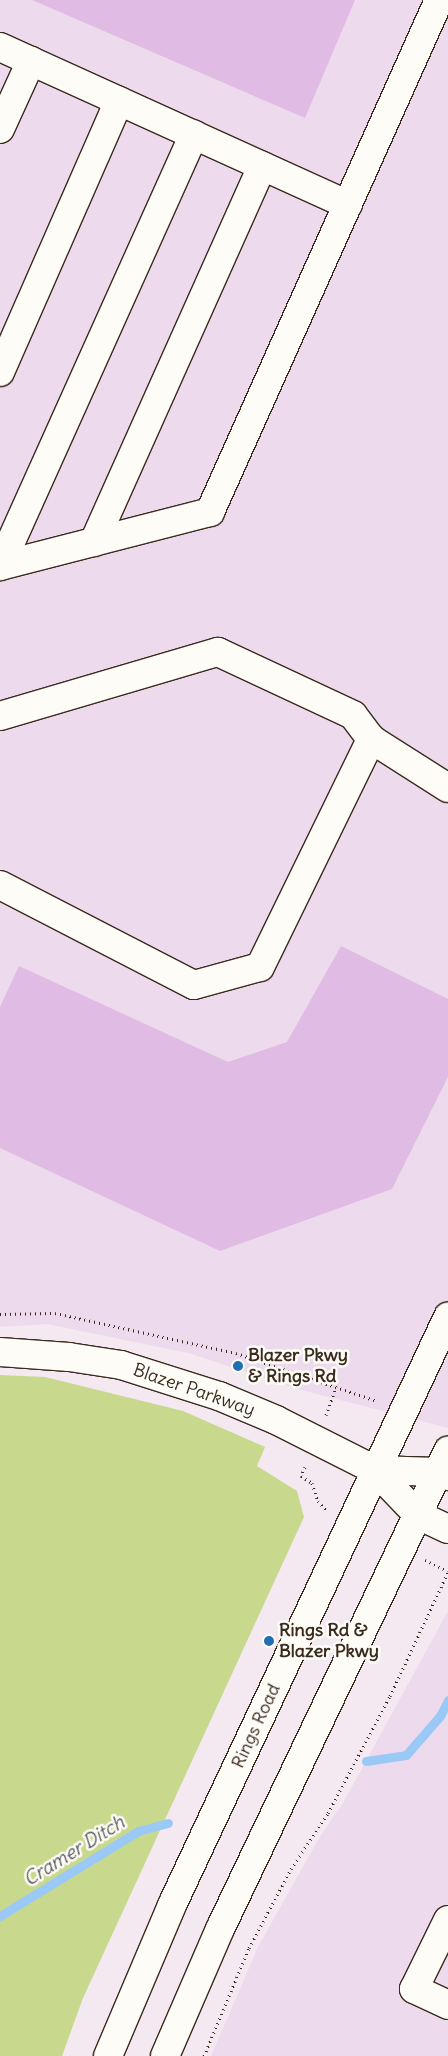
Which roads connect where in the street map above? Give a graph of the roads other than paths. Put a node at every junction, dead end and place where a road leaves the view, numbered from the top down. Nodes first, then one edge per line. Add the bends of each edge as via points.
1 (439, 0) edge
2 (0, 47) edge
3 (31, 61) junction
4 (119, 101) junction
5 (0, 128) edge
6 (194, 135) junction
7 (262, 166) junction
8 (348, 205) junction
9 (0, 372) edge
10 (94, 542) junction
11 (0, 566) edge
12 (0, 716) edge
13 (371, 739) junction
14 (448, 788) edge
15 (0, 885) edge
16 (448, 1317) edge
17 (0, 1352) edge
18 (445, 1466) edge
19 (375, 1470) junction
20 (418, 1515) junction
21 (448, 1529) edge
22 (448, 1920) edge
23 (448, 2005) edge
24 (108, 2056) edge
25 (165, 2056) edge

1 - 8 main road
2 - 3 main road
3 - 4 main road
3 - 5 main road
4 - 6 main road
4 - 9 main road
6 - 7 main road
6 - 11 main road
7 - 8 main road
7 - 10 main road
8 - 10 main road via 210,512
10 - 11 main road
12 - 13 main road via 218,652 354,715
13 - 14 main road
13 - 15 main road via 260,967 194,985
16 - 19 main road, Rings Road
17 - 19 main road, Blazer Parkway via 69,1356 170,1378 276,1420
18 - 19 main road, Blazer Parkway
18 - 20 main road
19 - 20 main road, Blazer Parkway
19 - 24 main road, Rings Road via 172,1905
20 - 21 main road, Blazer Parkway
20 - 25 main road via 220,1929
22 - 23 main road via 414,1989

